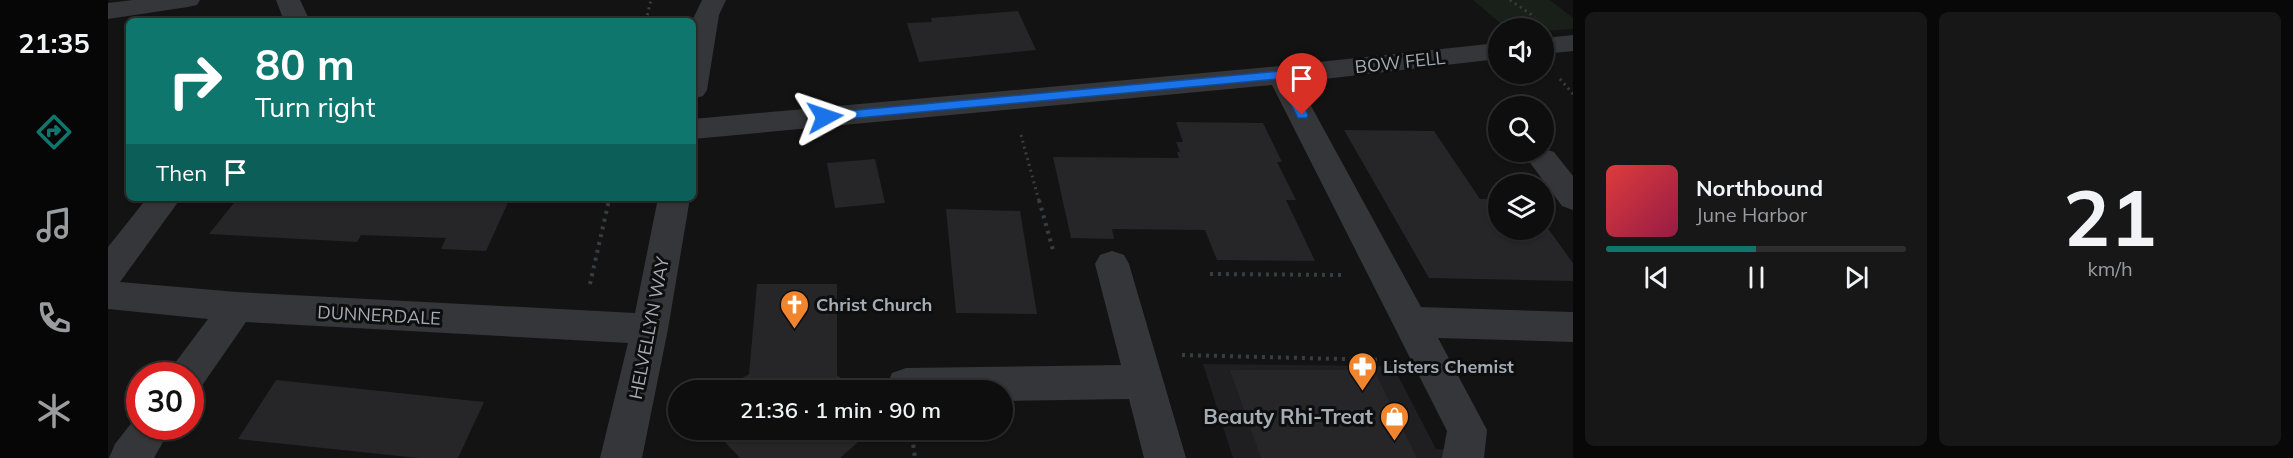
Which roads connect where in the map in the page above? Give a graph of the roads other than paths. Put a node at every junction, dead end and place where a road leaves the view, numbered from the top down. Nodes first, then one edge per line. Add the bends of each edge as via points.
1 (189, 0) edge
2 (288, 0) edge
3 (714, 0) edge
4 (108, 11) edge
5 (296, 18) edge
6 (1573, 43) edge
7 (1554, 45) edge
8 (1488, 52) edge
9 (696, 73) edge
10 (1281, 75) junction
11 (696, 129) edge
12 (1545, 162) edge
13 (1573, 198) edge
14 (163, 201) edge
15 (673, 201) edge
16 (1112, 264) dead end
17 (108, 272) edge
18 (108, 295) edge
19 (237, 307) junction
20 (1410, 322) junction
21 (1573, 327) edge
22 (650, 328) junction
23 (197, 362) edge
24 (1140, 369) junction
25 (989, 380) edge
26 (142, 440) edge
27 (1465, 444) edge
28 (130, 458) edge
29 (621, 458) edge
30 (1165, 458) edge

1 - 4 street
2 - 5 street
3 - 9 street via 706,15
6 - 7 street
8 - 10 street, BOW FELL
10 - 11 street, BOW FELL
10 - 20 street
12 - 13 street
14 - 17 street
15 - 22 street, HELVELLYN WAY
16 - 24 street
18 - 19 street, DUNNERDALE
19 - 22 street, DUNNERDALE
19 - 23 street
20 - 21 street
20 - 27 street via 1431,361
22 - 29 street, HELVELLYN WAY
24 - 25 street
24 - 30 street
26 - 28 street

